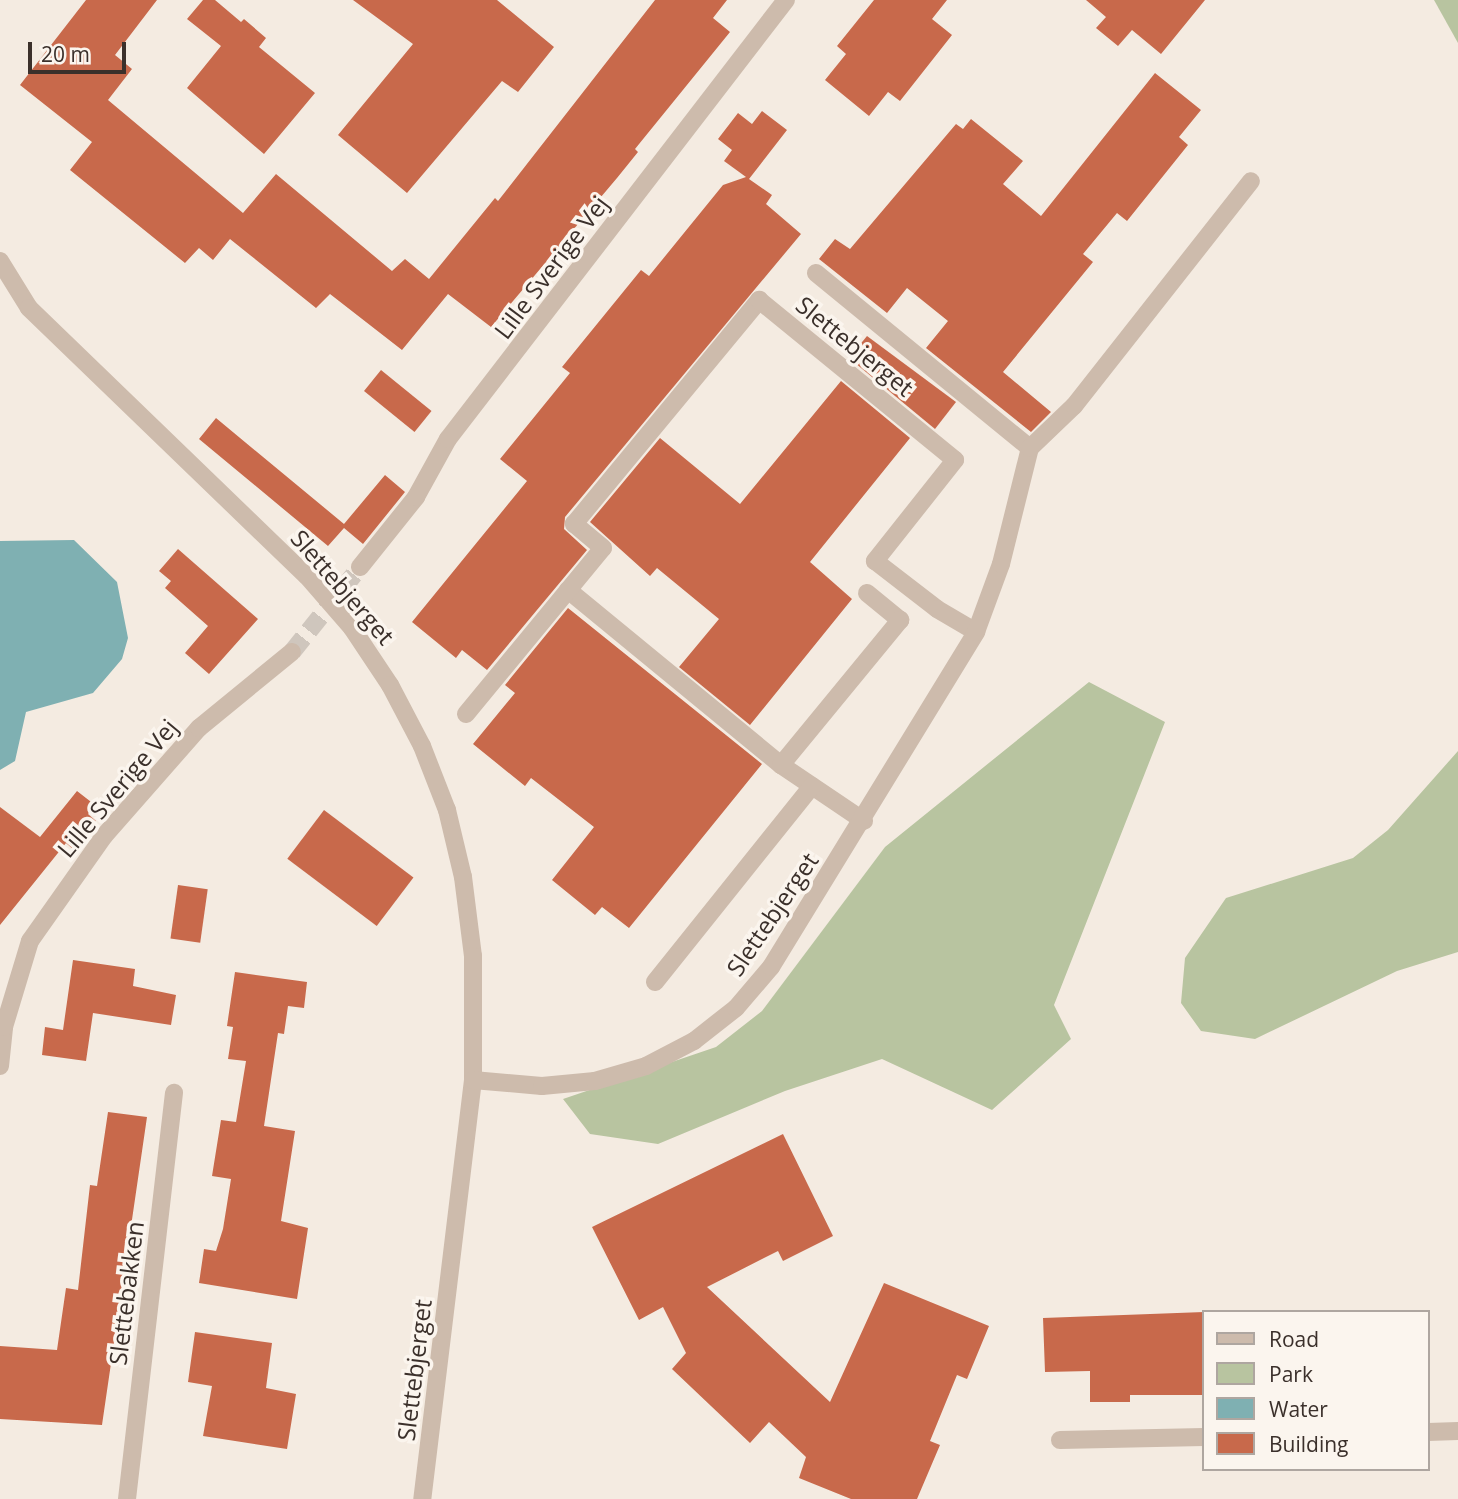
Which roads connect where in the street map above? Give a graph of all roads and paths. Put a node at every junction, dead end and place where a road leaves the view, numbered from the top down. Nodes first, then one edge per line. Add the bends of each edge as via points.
1 (786, 0) edge
2 (1251, 181) dead end
3 (0, 261) edge
4 (816, 272) dead end
5 (1030, 449) junction
6 (360, 567) tunnel mouth
7 (568, 590) junction
8 (867, 593) dead end
9 (976, 632) junction
10 (292, 652) tunnel mouth
11 (466, 714) dead end
12 (781, 765) junction
13 (812, 786) junction
14 (864, 821) junction
15 (655, 982) dead end
16 (0, 1066) edge
17 (473, 1080) junction
18 (174, 1093) dead end
19 (1458, 1431) edge
20 (1430, 1432) edge
21 (1202, 1437) edge
22 (1060, 1440) dead end
23 (127, 1499) edge
24 (422, 1499) edge

1 - 6 street, Lille Sverige Vej via 448,439 416,497
2 - 5 street via 1074,406
3 - 17 street, Slettebjerget via 29,308 307,576 352,628 390,685 422,746 447,810 463,877 473,956
4 - 5 street, Slettebjerget
5 - 9 street, Slettebjerget via 1001,564
7 - 9 street, Slettebjerget via 603,548 574,524 759,300 955,460 875,561 937,609
7 - 11 street, Slettebjerget
7 - 12 street
8 - 12 street via 900,620
9 - 14 street, Slettebjerget
10 - 16 street, Lille Sverige Vej via 199,728 104,836 30,942 4,1027
12 - 13 street
13 - 14 street
13 - 15 street, Slettebjerget
14 - 17 street, Slettebjerget via 771,967 736,1007 694,1041 646,1066 595,1081 542,1086
17 - 24 street, Slettebjerget
18 - 23 street, Slettebakken
19 - 20 street
21 - 22 street

